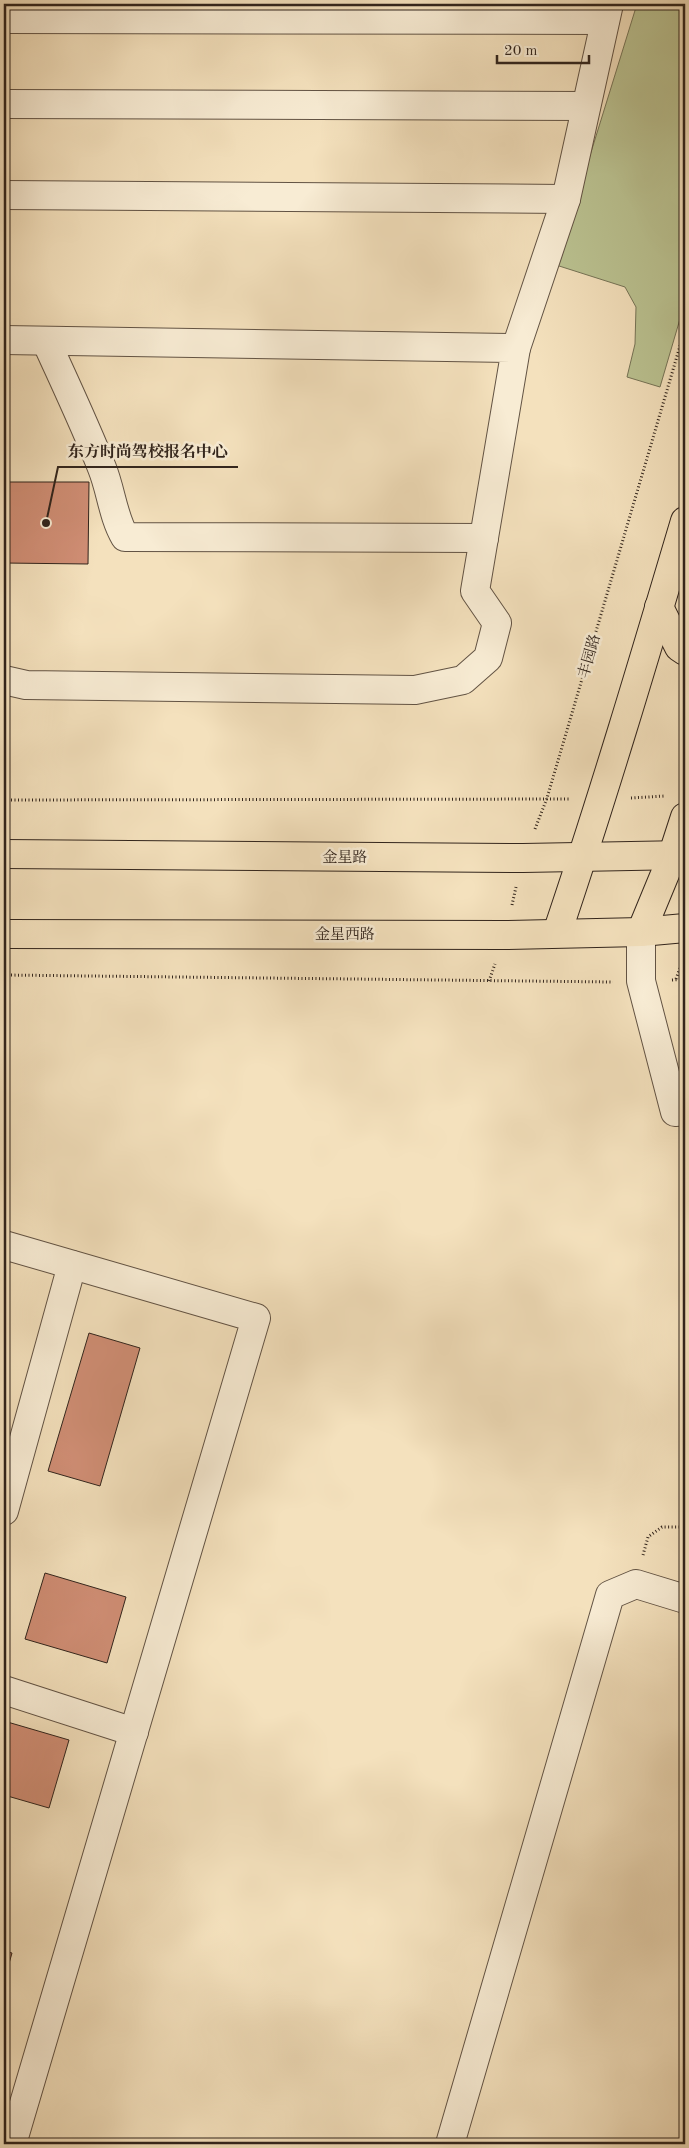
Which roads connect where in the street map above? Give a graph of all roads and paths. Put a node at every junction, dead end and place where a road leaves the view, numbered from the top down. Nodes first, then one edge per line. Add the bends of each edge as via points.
1 (607, 12) edge
2 (4, 19) edge
3 (4, 104) edge
4 (586, 106) junction
5 (4, 195) edge
6 (566, 199) junction
7 (685, 329) edge
8 (4, 340) edge
9 (46, 341) junction
10 (516, 348) junction
11 (685, 521) edge
12 (484, 538) junction
13 (659, 607) junction
14 (685, 651) edge
15 (4, 680) edge
16 (667, 796) dead end
17 (547, 798) junction
18 (601, 799) junction
19 (4, 800) edge
20 (685, 817) edge
21 (4, 854) edge
22 (678, 856) edge
23 (582, 857) junction
24 (523, 858) junction
25 (685, 928) edge
26 (641, 932) junction
27 (4, 934) edge
28 (557, 934) junction
29 (506, 935) junction
30 (685, 953) edge
31 (4, 975) edge
32 (685, 979) edge
33 (676, 980) junction
34 (489, 981) junction
35 (641, 981) junction
36 (685, 1112) edge
37 (4, 1245) edge
38 (72, 1265) junction
39 (4, 1511) edge
40 (685, 1526) edge
41 (636, 1584) junction
42 (685, 1599) edge
43 (4, 1690) edge
44 (134, 1732) junction
45 (12, 2144) edge
46 (450, 2144) edge

1 - 2 street
1 - 4 street
3 - 4 street
4 - 6 street
5 - 6 street
6 - 10 street
7 - 17 path, 丰园路
8 - 9 street
9 - 10 street
9 - 12 street via 102,468 125,537
10 - 12 street
11 - 13 main road
12 - 15 street via 475,591 497,623 488,658 463,680 416,690 26,685
13 - 14 main road via 679,647
13 - 18 main road
16 - 18 path
17 - 18 path
17 - 19 path
17 - 24 path, 丰园路
18 - 23 main road
20 - 22 main road
21 - 24 main road, 金星路
22 - 23 main road, 金星路
22 - 26 main road
23 - 24 main road, 金星路
23 - 28 main road
24 - 29 path, 丰园路
25 - 26 main road, 金星西路
26 - 28 main road, 金星西路
26 - 35 street
27 - 29 main road, 金星西路
28 - 29 main road, 金星西路
29 - 34 path, 丰园路
30 - 33 path
31 - 34 path
32 - 33 path
33 - 35 path
34 - 35 path
35 - 36 street via 675,1112
37 - 38 street
38 - 39 street
38 - 44 street via 256,1318
40 - 41 path via 662,1527 648,1537
41 - 42 street
41 - 46 street via 610,1595
43 - 44 street
44 - 45 street

